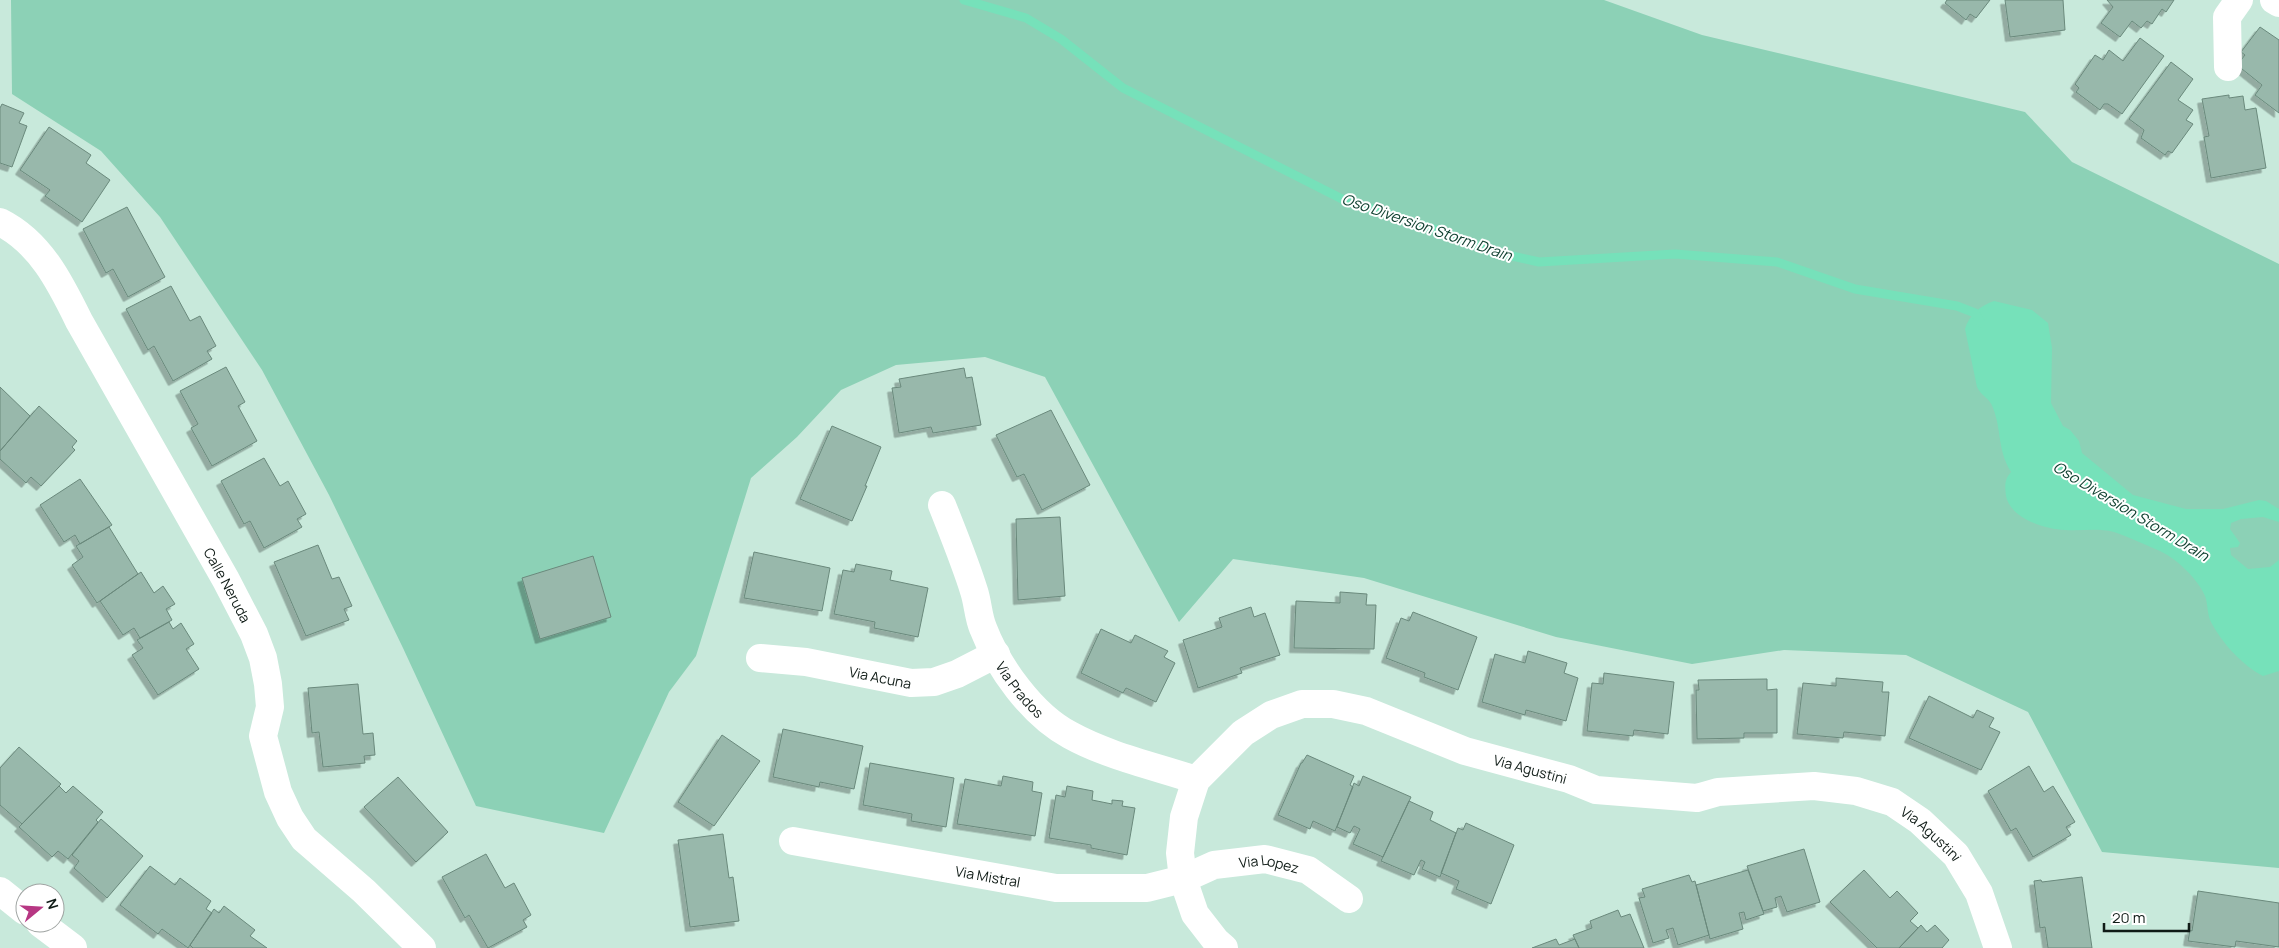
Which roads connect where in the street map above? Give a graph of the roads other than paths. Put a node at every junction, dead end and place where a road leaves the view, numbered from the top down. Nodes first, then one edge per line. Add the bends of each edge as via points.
1 (2239, 0) edge
2 (2274, 0) edge
3 (2279, 3) edge
4 (2228, 67) dead end
5 (0, 222) edge
6 (942, 505) dead end
7 (996, 654) junction
8 (760, 658) dead end
9 (1196, 780) junction
10 (793, 841) dead end
11 (1183, 878) junction
12 (0, 890) edge
13 (1349, 898) dead end
14 (15, 903) edge
15 (53, 933) edge
16 (73, 948) edge
17 (422, 948) edge
18 (1224, 948) edge
19 (1998, 948) edge

1 - 4 street via 2226,17
2 - 3 street
5 - 17 street, Calle Neruda via 12,228 42,256 62,286 254,634 263,658 270,706 263,736 278,792 290,818 304,839 364,891
6 - 7 street, Via Prados via 975,592 982,627
7 - 8 street, Via Acuna via 934,682 911,683 806,662
7 - 9 street, Via Prados via 1029,704 1048,722 1100,749
9 - 11 street, Via Agustini via 1184,817 1180,854
9 - 19 street, Via Agustini via 1243,733 1271,715 1302,704 1333,704 1366,711 1465,751 1569,779 1596,790 1697,798 1718,792 1814,786 1856,791 1892,802 1920,821 1956,855 1979,893
10 - 11 street, Via Mistral via 1056,888 1148,888
11 - 13 street, Via Lopez via 1214,865 1265,859 1308,870
11 - 18 street, Via Agustini via 1195,914
12 - 14 street
15 - 16 street

